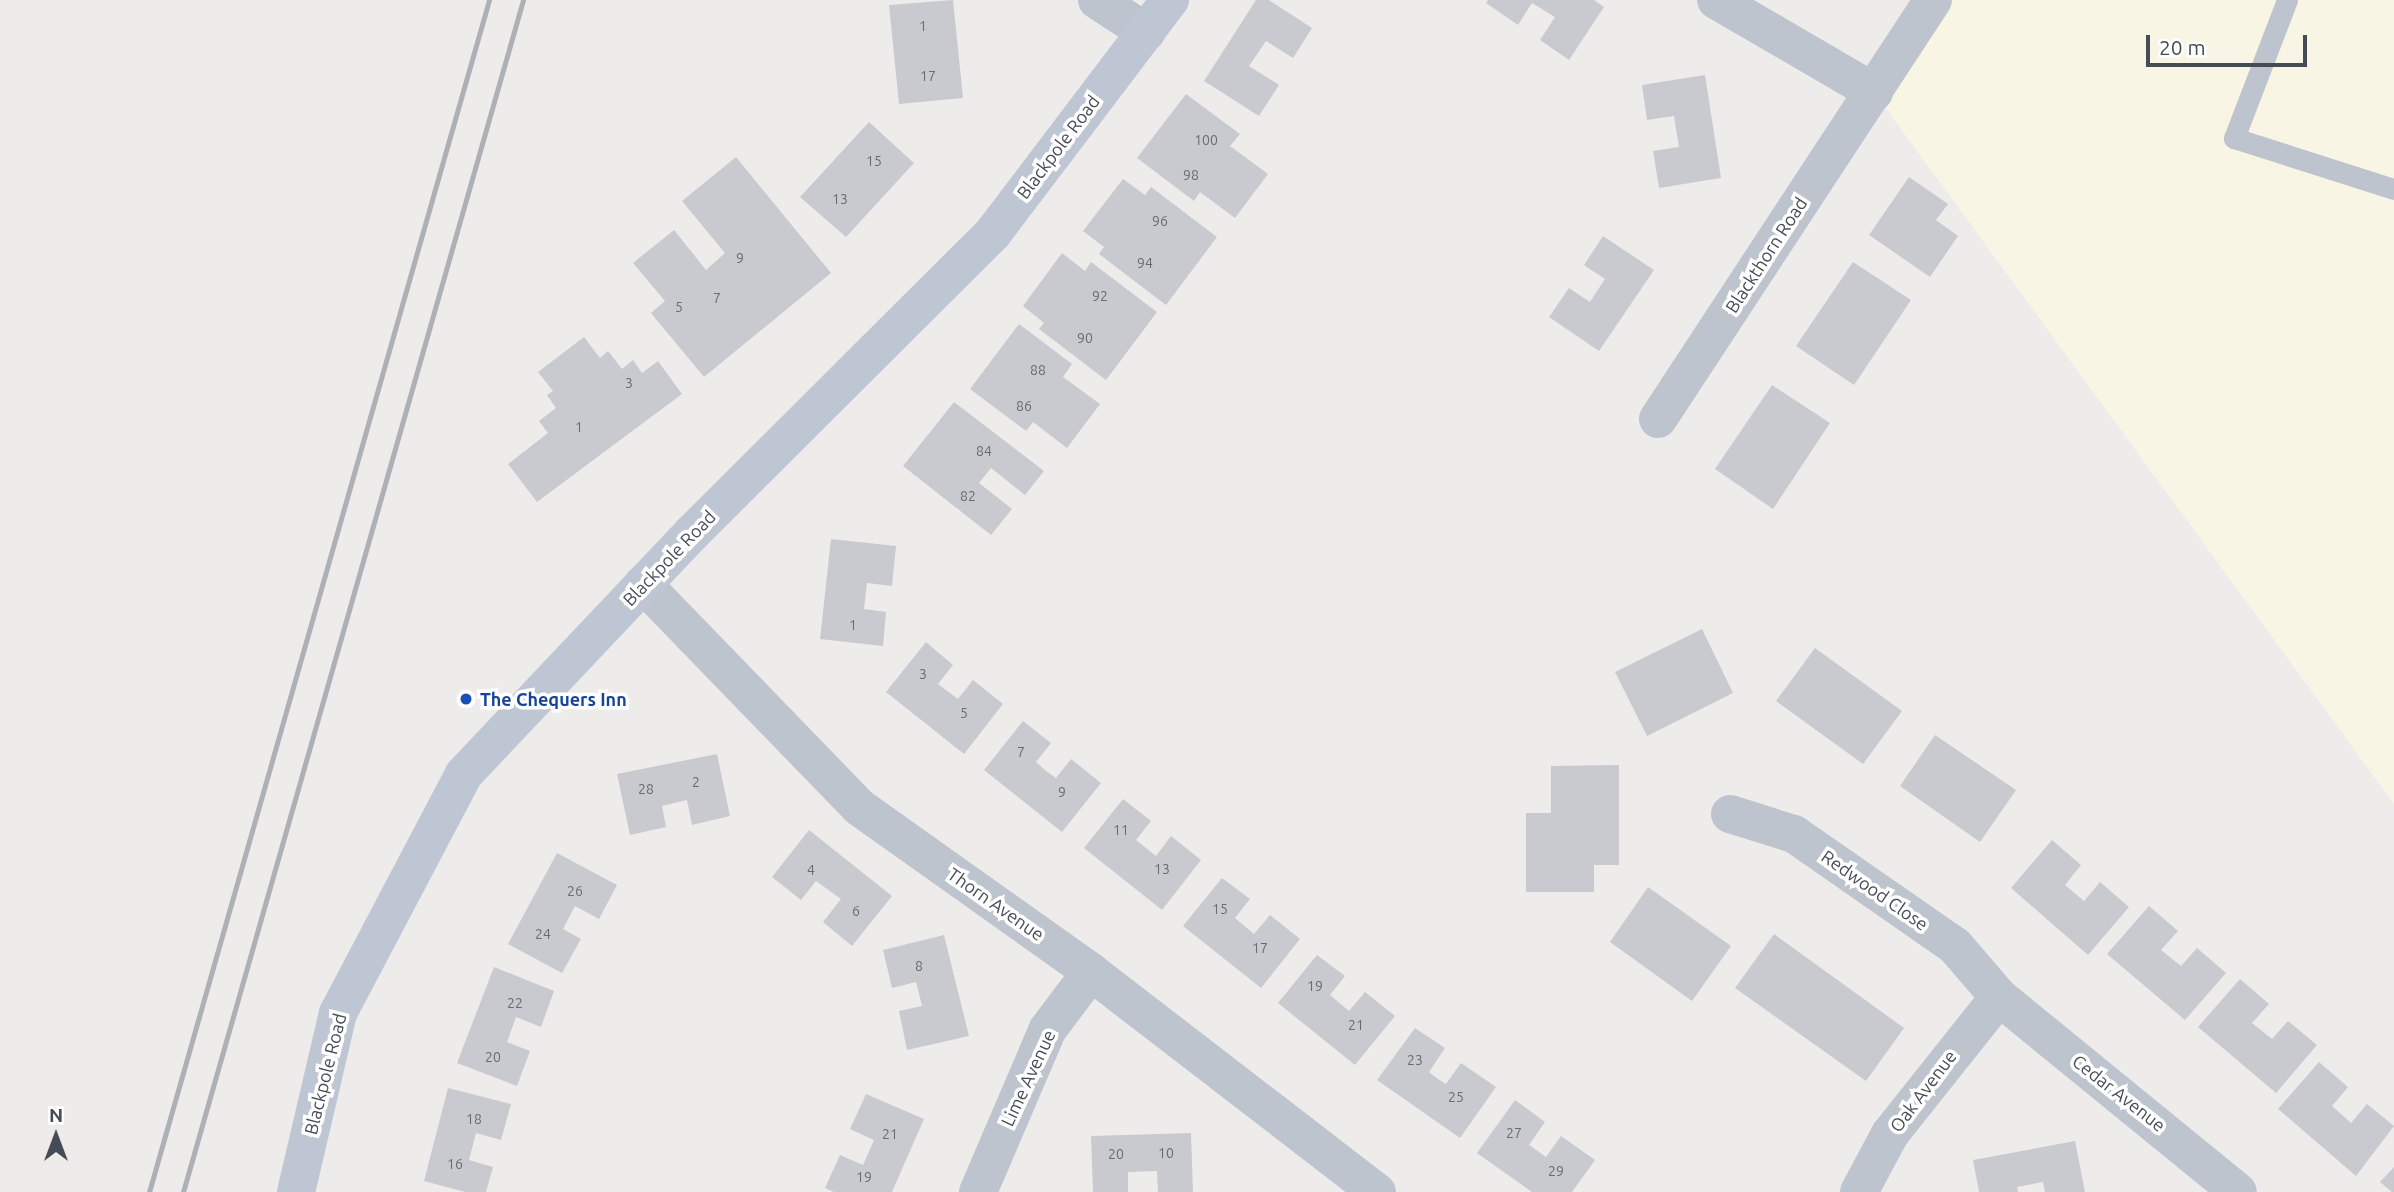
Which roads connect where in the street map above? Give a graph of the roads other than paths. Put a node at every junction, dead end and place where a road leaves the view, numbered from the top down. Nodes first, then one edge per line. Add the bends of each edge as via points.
1 (1097, 0) edge
2 (1171, 0) edge
3 (1716, 0) edge
4 (1933, 0) edge
5 (2287, 0) edge
6 (1146, 32) junction
7 (1874, 92) junction
8 (2394, 189) edge
9 (1658, 419) dead end
10 (643, 584) junction
11 (1730, 814) dead end
12 (1091, 972) junction
13 (1999, 997) junction
14 (296, 1192) edge
15 (978, 1192) edge
16 (1377, 1192) edge
17 (1859, 1192) edge
18 (2238, 1192) edge

1 - 6 street
2 - 6 main road, Blackpole Road
3 - 7 street
4 - 7 street, Blackthorn Road
5 - 8 lane via 2234,138
6 - 10 main road, Blackpole Road via 993,233
7 - 9 street, Blackthorn Road
10 - 12 street, Thorn Avenue via 859,807
10 - 14 main road, Blackpole Road via 464,774 338,1013
11 - 13 street, Redwood Close via 1794,834 1955,946
12 - 15 street, Lime Avenue via 1048,1029
12 - 16 street, Thorn Avenue
13 - 17 street, Oak Avenue via 1891,1134
13 - 18 street, Cedar Avenue

